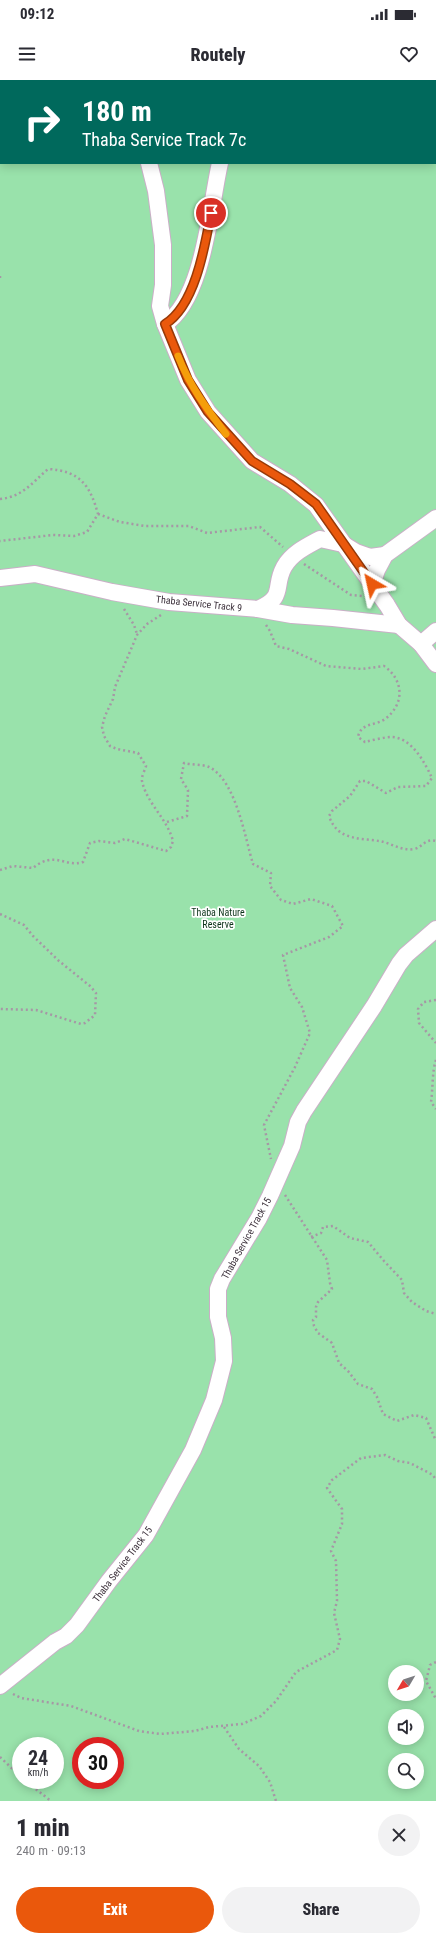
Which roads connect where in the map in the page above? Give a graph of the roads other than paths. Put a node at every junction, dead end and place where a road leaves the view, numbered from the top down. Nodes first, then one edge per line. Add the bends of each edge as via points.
1 (149, 164) edge
2 (220, 164) edge
3 (165, 324) junction
4 (436, 518) edge
5 (343, 544) junction
6 (385, 555) junction
7 (0, 578) edge
8 (372, 584) junction
9 (258, 609) junction
10 (399, 625) junction
11 (436, 631) edge
12 (421, 644) junction
13 (436, 664) edge
14 (436, 929) edge
15 (0, 1686) edge

1 - 3 street via 156,191 163,245 160,306
2 - 3 street via 205,244 192,291 179,312
3 - 5 street via 188,380 208,412 252,461 290,484 316,504
4 - 6 street
5 - 6 street via 370,557
5 - 8 street
5 - 9 street via 320,538 303,548 283,569 276,596
6 - 8 street
7 - 9 street, Thaba Service Track 9 via 35,574 112,592 180,603
8 - 10 street
9 - 10 street, Thaba Service Track 9 via 292,615
10 - 12 street
11 - 12 street
12 - 13 street
14 - 15 street, Thaba Service Track 15 via 406,955 304,1111 298,1122 292,1146 259,1218 228,1266 218,1289 218,1317 223,1338 224,1361 214,1400 193,1450 146,1535 66,1636

